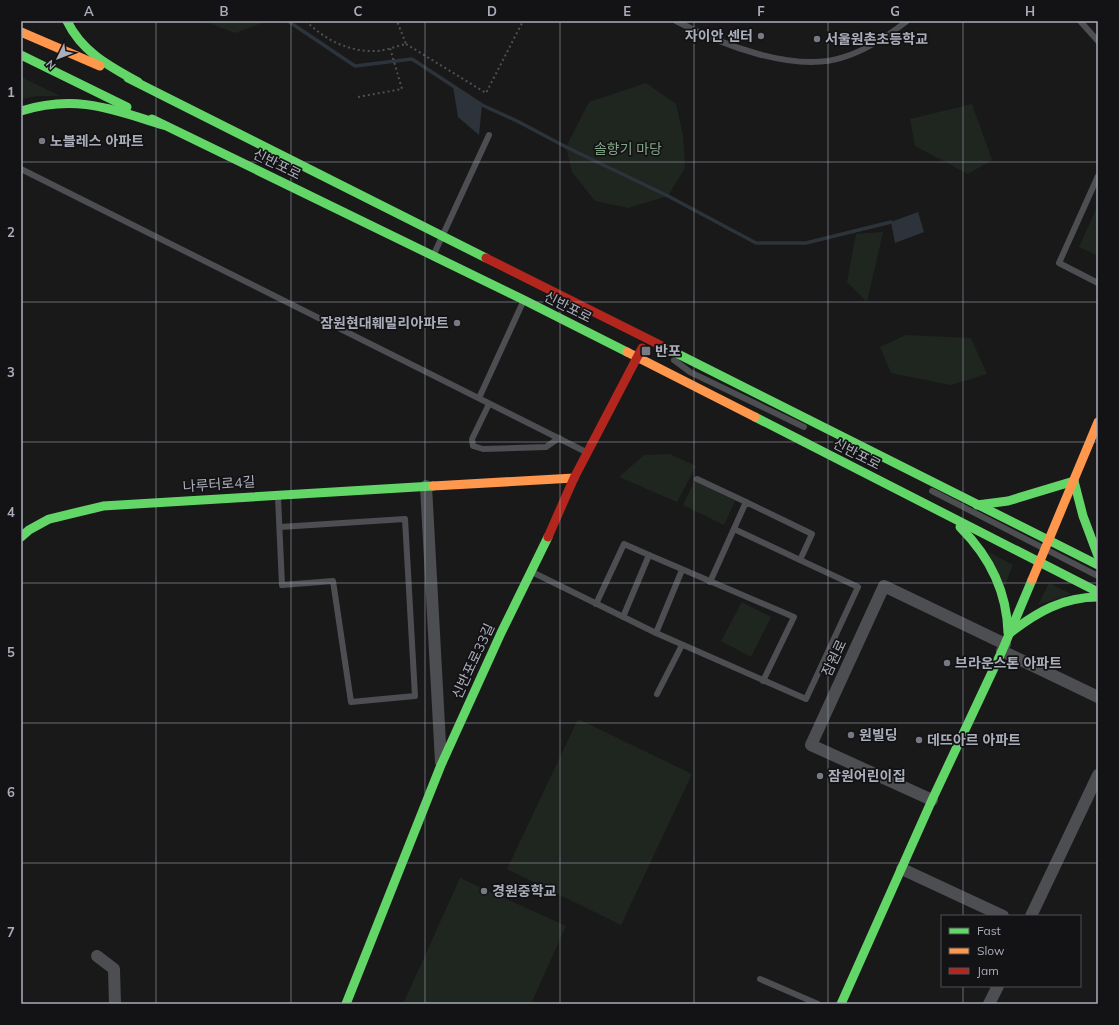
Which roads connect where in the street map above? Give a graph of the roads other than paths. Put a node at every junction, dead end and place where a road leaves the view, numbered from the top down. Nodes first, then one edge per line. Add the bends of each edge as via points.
1 (67, 21) edge
2 (676, 21) edge
3 (907, 21) edge
4 (1080, 21) edge
5 (21, 32) edge
6 (1098, 41) edge
7 (21, 55) edge
8 (138, 82) junction
9 (21, 112) edge
10 (164, 125) junction
11 (489, 135) dead end
12 (21, 169) edge
13 (1098, 176) edge
14 (442, 235) junction
15 (434, 256) junction
16 (1098, 282) edge
17 (524, 300) junction
18 (646, 339) junction
19 (637, 357) junction
20 (479, 398) junction
21 (490, 404) junction
22 (1098, 425) edge
23 (809, 429) dead end
24 (559, 438) junction
25 (836, 442) dead end
26 (843, 445) junction
27 (857, 452) dead end
28 (873, 452) junction
29 (587, 453) junction
30 (574, 478) junction
31 (697, 478) dead end
32 (1074, 481) junction
33 (426, 486) junction
34 (927, 488) dead end
35 (278, 495) junction
36 (746, 502) junction
37 (977, 505) junction
38 (947, 516) junction
39 (280, 527) junction
40 (734, 528) junction
41 (21, 537) edge
42 (1047, 545) junction
43 (649, 555) junction
44 (1098, 556) edge
45 (800, 560) junction
46 (1039, 563) junction
47 (1098, 565) edge
48 (682, 570) junction
49 (532, 572) junction
50 (1098, 576) edge
51 (710, 582) junction
52 (1098, 592) edge
53 (1098, 597) edge
54 (596, 604) junction
55 (624, 617) junction
56 (656, 633) junction
57 (1005, 643) junction
58 (682, 645) junction
59 (763, 681) junction
60 (657, 694) dead end
61 (1098, 697) edge
62 (441, 765) junction
63 (1098, 775) edge
64 (932, 800) junction
65 (902, 869) junction
66 (1001, 915) edge
67 (1030, 915) edge
68 (97, 956) dead end
69 (760, 979) dead end
70 (998, 987) edge
71 (115, 1004) edge
72 (346, 1004) edge
73 (818, 1004) edge
74 (841, 1004) edge
75 (989, 1004) edge

1 - 8 main road via 75,37 90,54
2 - 3 lane via 694,31 743,49 796,62 843,58
4 - 6 lane
5 - 8 main road, 신반포로
7 - 10 main road, 신반포로
8 - 14 main road, 신반포로
9 - 10 main road via 53,102 78,102
10 - 15 main road, 신반포로
11 - 14 lane
12 - 20 lane
13 - 16 lane via 1059,263
14 - 15 lane
14 - 18 main road, 신반포로
15 - 17 main road, 신반포로
15 - 19 lane via 479,274 616,343
17 - 19 main road, 신반포로
17 - 20 lane
18 - 19 main road, 신반포로33길
18 - 23 lane via 690,372
18 - 28 main road, 신반포로
19 - 29 main road, 신반포로33길
19 - 38 main road, 신반포로
20 - 21 lane
21 - 24 lane
21 - 24 lane via 472,439 473,446 483,449 546,446
22 - 32 main road
24 - 29 lane
25 - 26 lane
26 - 27 lane
26 - 28 lane
28 - 37 main road, 신반포로
29 - 30 main road, 신반포로33길
30 - 33 main road, 나루터로4길
30 - 49 main road, 신반포로33길
31 - 36 lane
32 - 37 main road via 1008,501
32 - 42 main road
32 - 44 main road via 1083,516
33 - 35 main road, 나루터로4길
33 - 62 street
34 - 42 lane
35 - 39 lane
35 - 41 main road, 나루터로4길 via 103,506 48,519
36 - 40 lane
36 - 45 lane via 812,534
37 - 42 main road, 신반포로
38 - 46 main road, 신반포로
38 - 57 main road via 971,537 988,564 1005,604 1009,624
39 - 39 lane via 282,585 333,581 351,702 415,696 405,519
40 - 45 lane
40 - 51 lane
42 - 46 main road
42 - 47 main road, 신반포로
42 - 50 lane
43 - 48 lane
43 - 54 lane via 624,544
43 - 55 lane
45 - 59 lane via 858,587 806,699
46 - 52 main road, 신반포로
46 - 57 main road
48 - 51 lane
48 - 56 lane
49 - 54 lane
49 - 62 main road, 신반포로33길
51 - 59 lane via 794,617
53 - 57 main road via 1082,597 1049,607 1034,615
54 - 55 lane
55 - 56 lane
56 - 58 lane
57 - 61 street, 잠원로
57 - 64 main road
57 - 64 street, 잠원로 via 884,586 811,744
58 - 59 lane
58 - 60 lane
62 - 72 main road, 신반포로33길
63 - 67 street
64 - 65 main road
65 - 66 street
65 - 74 main road
68 - 71 street via 114,969
69 - 73 lane
70 - 75 street

